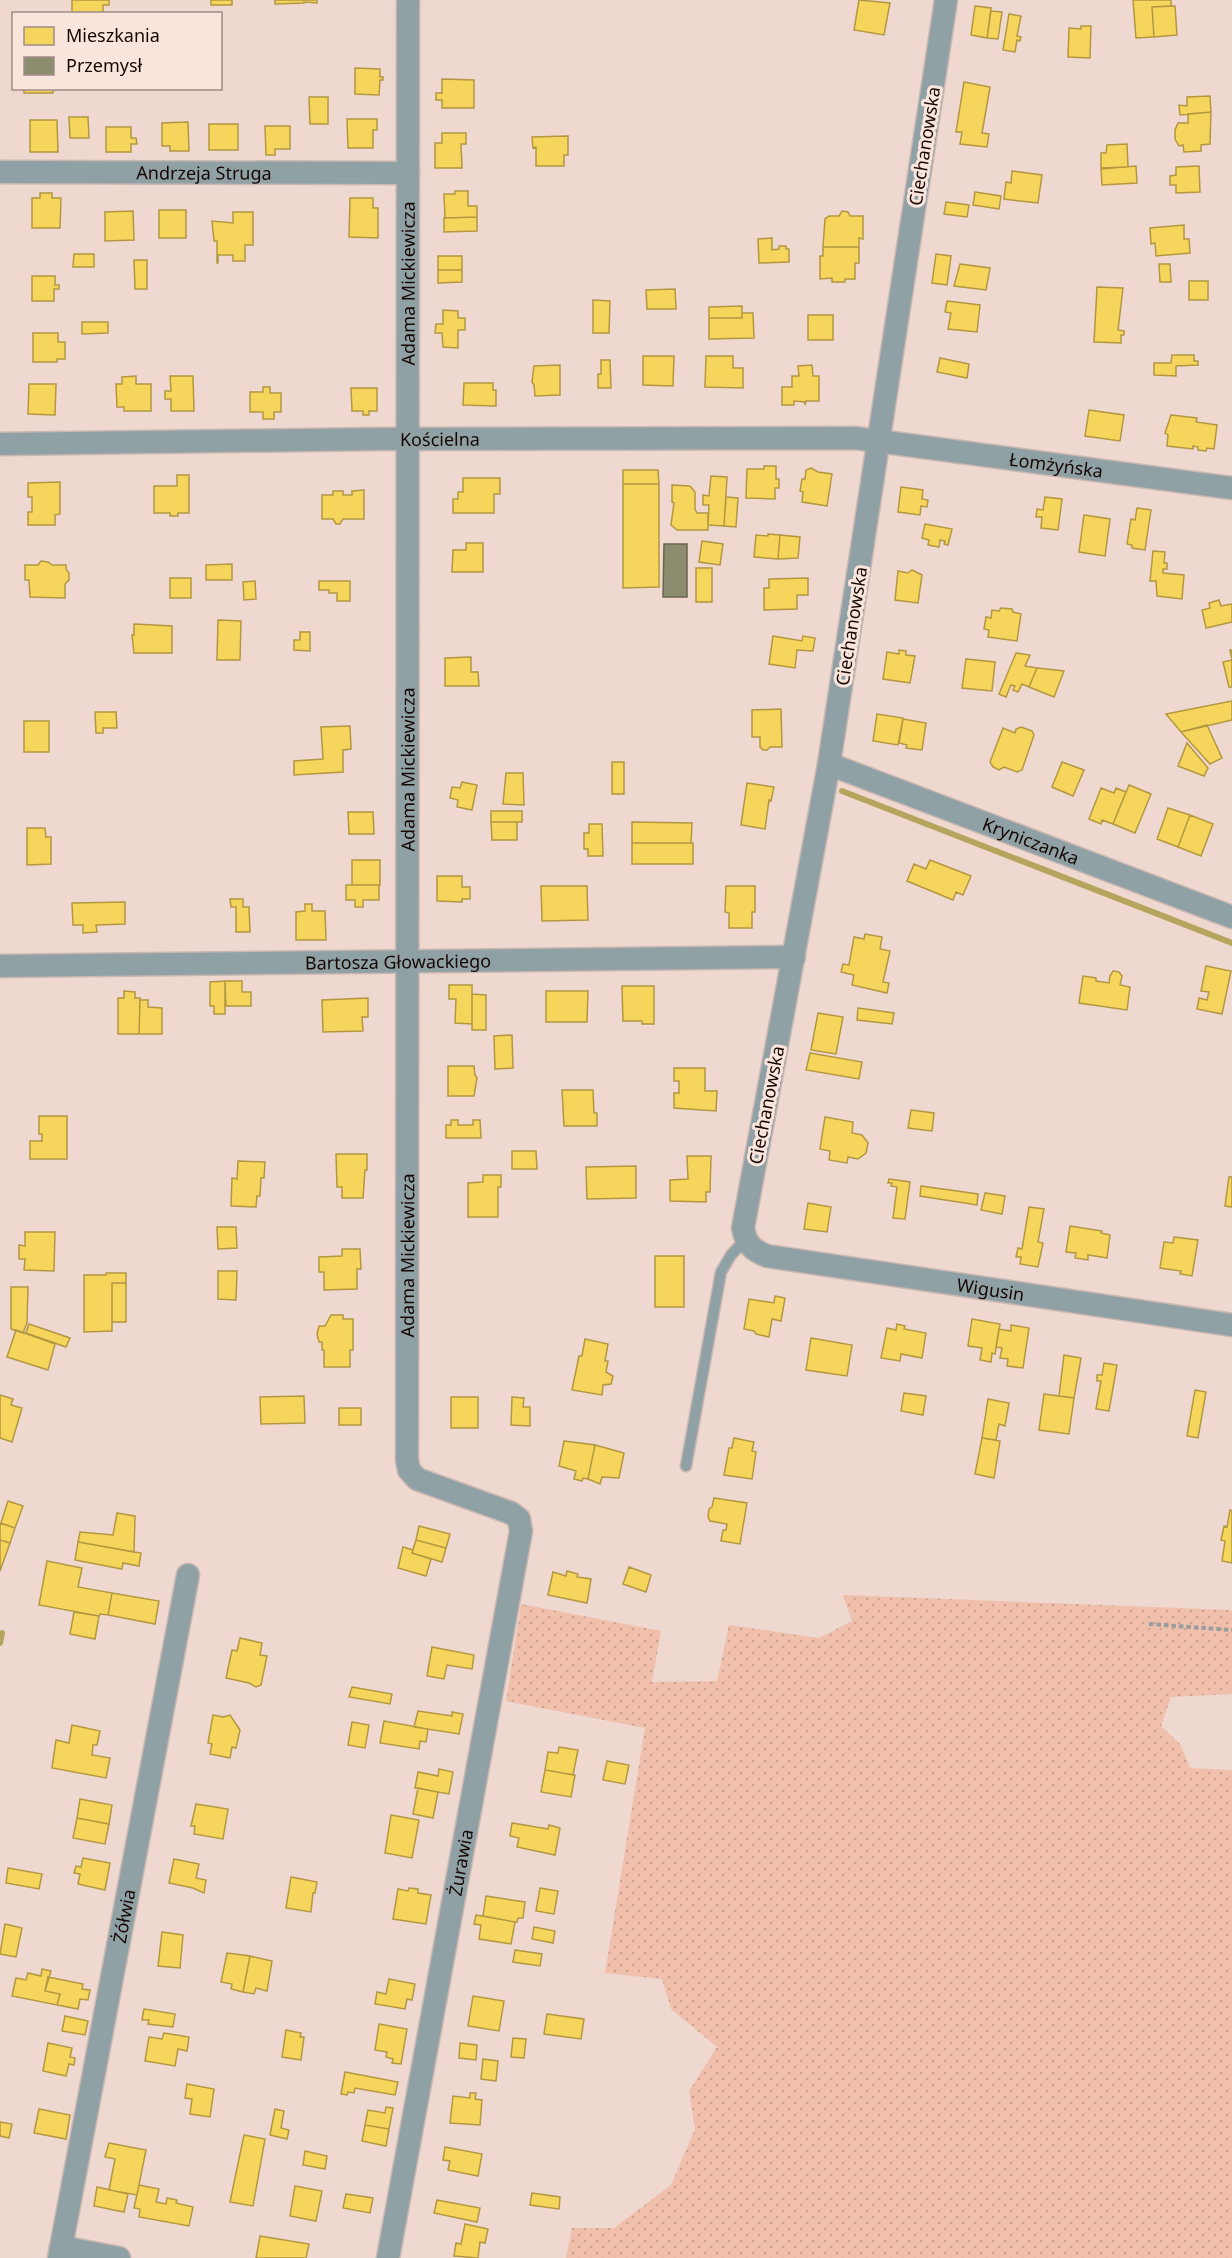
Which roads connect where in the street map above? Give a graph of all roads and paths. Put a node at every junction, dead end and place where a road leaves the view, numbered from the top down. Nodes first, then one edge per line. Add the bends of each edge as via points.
1 (408, 0) edge
2 (946, 0) edge
3 (0, 172) edge
4 (408, 173) junction
5 (407, 439) junction
6 (879, 441) junction
7 (0, 444) edge
8 (1232, 488) edge
9 (830, 764) junction
10 (1232, 917) edge
11 (794, 957) junction
12 (408, 960) junction
13 (0, 966) edge
14 (748, 1244) junction
15 (1232, 1325) edge
16 (686, 1466) dead end
17 (472, 1500) joint
18 (188, 1575) dead end
19 (1149, 1624) dead end
20 (1232, 1630) edge
21 (60, 2253) edge
22 (118, 2258) edge
23 (388, 2258) edge

1 - 4 street, Adama Mickiewicza
2 - 6 street, Ciechanowska
3 - 4 street, Andrzeja Struga
4 - 5 street, Adama Mickiewicza
5 - 6 street, Kościelna
5 - 7 street, Kościelna
5 - 12 street, Adama Mickiewicza
6 - 8 street, Łomżyńska
6 - 9 street, Ciechanowska
9 - 10 street, Kryniczanka
9 - 11 street, Ciechanowska
11 - 12 street, Bartosza Głowackiego
11 - 14 street, Ciechanowska via 743,1228
12 - 13 street, Bartosza Głowackiego
12 - 17 street, Adama Mickiewicza via 407,1460 417,1479
14 - 15 street, Wigusin via 767,1256
14 - 16 lane via 731,1255 721,1272
17 - 23 street, Żurawia via 511,1513 519,1519 521,1530
18 - 21 street, Żółwia
19 - 20 path
21 - 22 street

